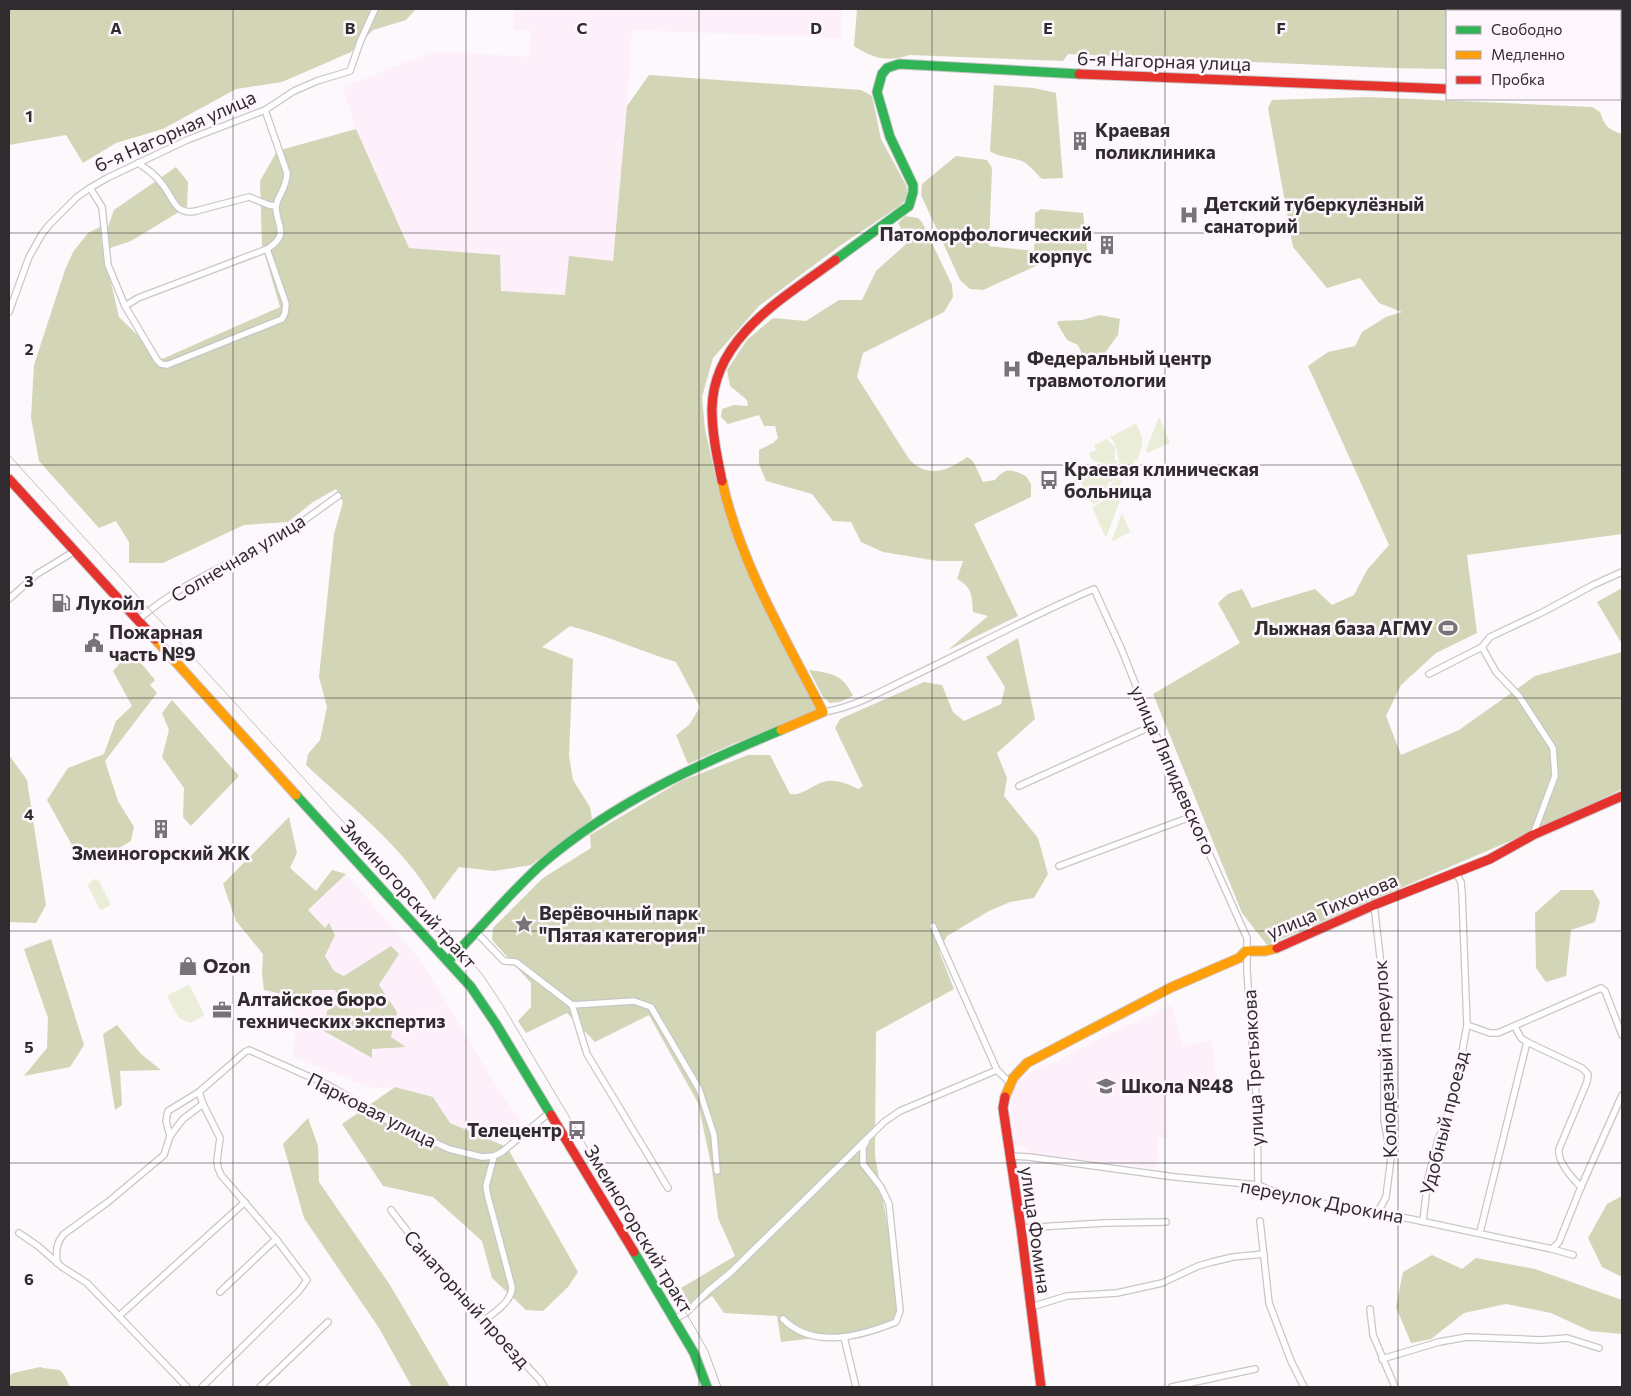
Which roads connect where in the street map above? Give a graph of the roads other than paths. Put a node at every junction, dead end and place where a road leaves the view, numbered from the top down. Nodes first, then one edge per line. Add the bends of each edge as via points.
1 (375, 9) edge
2 (1446, 89) edge
3 (265, 110) junction
4 (138, 163) junction
5 (90, 188) junction
6 (276, 206) junction
7 (267, 249) junction
8 (125, 306) junction
9 (9, 312) edge
10 (9, 479) edge
11 (338, 496) dead end
12 (74, 551) junction
13 (1622, 572) edge
14 (9, 599) edge
15 (138, 620) junction
16 (1482, 647) junction
17 (1429, 674) dead end
18 (823, 712) junction
19 (1152, 726) junction
20 (1019, 786) dead end
21 (1622, 796) edge
22 (1193, 816) junction
23 (1533, 835) junction
24 (1059, 866) dead end
25 (1456, 873) junction
26 (1374, 905) junction
27 (933, 926) dead end
28 (478, 932) junction
29 (1246, 951) junction
30 (448, 961) junction
31 (572, 1005) junction
32 (1467, 1025) junction
33 (1515, 1027) junction
34 (1622, 1035) edge
35 (1527, 1042) junction
36 (997, 1070) junction
37 (1009, 1082) junction
38 (199, 1092) junction
39 (1622, 1096) edge
40 (203, 1104) junction
41 (549, 1113) junction
42 (170, 1136) junction
43 (868, 1138) junction
44 (494, 1156) junction
45 (1009, 1156) junction
46 (717, 1171) dead end
47 (1258, 1185) junction
48 (1581, 1187) junction
49 (668, 1188) dead end
50 (245, 1202) junction
51 (391, 1210) dead end
52 (1378, 1212) junction
53 (1260, 1221) dead end
54 (1423, 1221) junction
55 (1166, 1222) dead end
56 (1021, 1228) junction
57 (1480, 1232) junction
58 (19, 1233) dead end
59 (276, 1239) junction
60 (1552, 1248) junction
61 (1264, 1254) junction
62 (1573, 1255) dead end
63 (57, 1263) junction
64 (220, 1292) dead end
65 (1031, 1307) junction
66 (1370, 1309) dead end
67 (120, 1316) junction
68 (674, 1319) junction
69 (783, 1319) dead end
70 (484, 1321) junction
71 (328, 1322) dead end
72 (844, 1337) junction
73 (1599, 1348) dead end
74 (1382, 1359) junction
75 (1255, 1369) dead end
76 (1041, 1386) edge
77 (187, 1387) edge
78 (202, 1387) edge
79 (260, 1387) edge
80 (544, 1387) edge
81 (707, 1387) edge
82 (856, 1387) edge
83 (1172, 1387) edge
84 (1304, 1387) edge
85 (1395, 1387) edge

1 - 3 street, 6-я Нагорная улица via 350,71 294,91
2 - 18 main road, 6-я Нагорная улица via 899,64 887,68 877,92 890,137 914,192 909,206 762,314 724,359 712,398 713,436 732,518 773,613
3 - 4 street, 6-я Нагорная улица
3 - 6 street via 287,173 287,181
4 - 5 street, 6-я Нагорная улица
4 - 6 street via 163,184 175,205 187,211 249,197
5 - 8 street via 102,208 108,265
5 - 9 street, 6-я Нагорная улица via 48,225 38,239
6 - 7 street via 282,229 276,244
7 - 8 street via 138,298
7 - 8 street via 286,304 282,319 176,362 167,365 157,360
10 - 12 main road, Змеиногорский тракт
11 - 15 street, Солнечная улица via 279,537 197,580
12 - 14 street via 37,574
12 - 15 main road, Змеиногорский тракт
13 - 16 street via 1490,637
15 - 30 main road, Змеиногорский тракт
16 - 17 street
16 - 23 street via 1496,672 1519,696 1553,748 1555,776
18 - 19 street, улица Ляпидевского via 876,694 1094,589
18 - 28 main road via 697,767 606,817 544,862
19 - 20 street
19 - 22 street, улица Ляпидевского
21 - 23 main road, улица Тихонова
22 - 24 street
22 - 29 street, улица Ляпидевского via 1247,938
23 - 25 main road, улица Тихонова
25 - 26 main road, улица Тихонова
25 - 32 street, Удобный проезд via 1462,893
26 - 29 main road, улица Тихонова via 1273,951
26 - 52 street, Колодезный переулок via 1382,966 1384,1120 1391,1158 1386,1197
27 - 36 street
28 - 30 main road
28 - 31 street via 504,961 516,962
29 - 37 main road, улица Тихонова via 1239,958 1172,987 1027,1063
29 - 47 street, улица Третьякова via 1257,1109
30 - 41 main road, Змеиногорский тракт via 496,1024
31 - 46 street via 634,1001 651,1007 699,1089 714,1135
31 - 49 street via 587,1054
32 - 33 street via 1490,1034
32 - 54 street, Удобный проезд via 1453,1102 1438,1140 1428,1179
33 - 34 street via 1601,988 1605,990
33 - 35 street
35 - 48 street via 1582,1068 1588,1074 1558,1154 1573,1180
35 - 57 street
36 - 37 street
36 - 43 street via 900,1111
37 - 45 main road, улица Фомина via 1003,1108
38 - 40 street
38 - 42 street, Парковая улица via 168,1111 166,1121
38 - 44 street, Парковая улица via 249,1050 328,1085 371,1113 449,1148 482,1157
39 - 48 street
40 - 42 street via 183,1118
40 - 50 street via 220,1138 218,1168
41 - 44 street
41 - 68 main road, Змеиногорский тракт
42 - 63 street, Парковая улица via 164,1155 64,1234 57,1246
43 - 68 street via 730,1273 686,1313
43 - 72 street via 863,1147 863,1164 881,1187 889,1204 900,1311 896,1322
44 - 70 street via 487,1181 488,1197 512,1293
45 - 47 street, переулок Дрокина
45 - 56 main road, улица Фомина
47 - 52 street, переулок Дрокина via 1302,1200
48 - 60 street via 1559,1242
50 - 59 street
50 - 67 street
51 - 70 street, Санаторный проезд
52 - 54 street, переулок Дрокина
53 - 61 street
54 - 57 street, переулок Дрокина
55 - 56 street
56 - 65 main road, улица Фомина
57 - 60 street, переулок Дрокина
58 - 63 street
59 - 64 street
59 - 78 street via 307,1280
60 - 62 street, переулок Дрокина
61 - 65 street via 1212,1262 1162,1283 1117,1293 1067,1296
61 - 84 street via 1271,1309
63 - 67 street via 87,1283
65 - 76 main road, улица Фомина
66 - 74 street via 1373,1334
67 - 77 street
68 - 81 main road, Змеиногорский тракт via 694,1353
69 - 72 street via 816,1338
70 - 80 street, Санаторный проезд
71 - 79 street
72 - 82 street
73 - 74 street via 1567,1338 1467,1337
74 - 85 street
75 - 83 street

